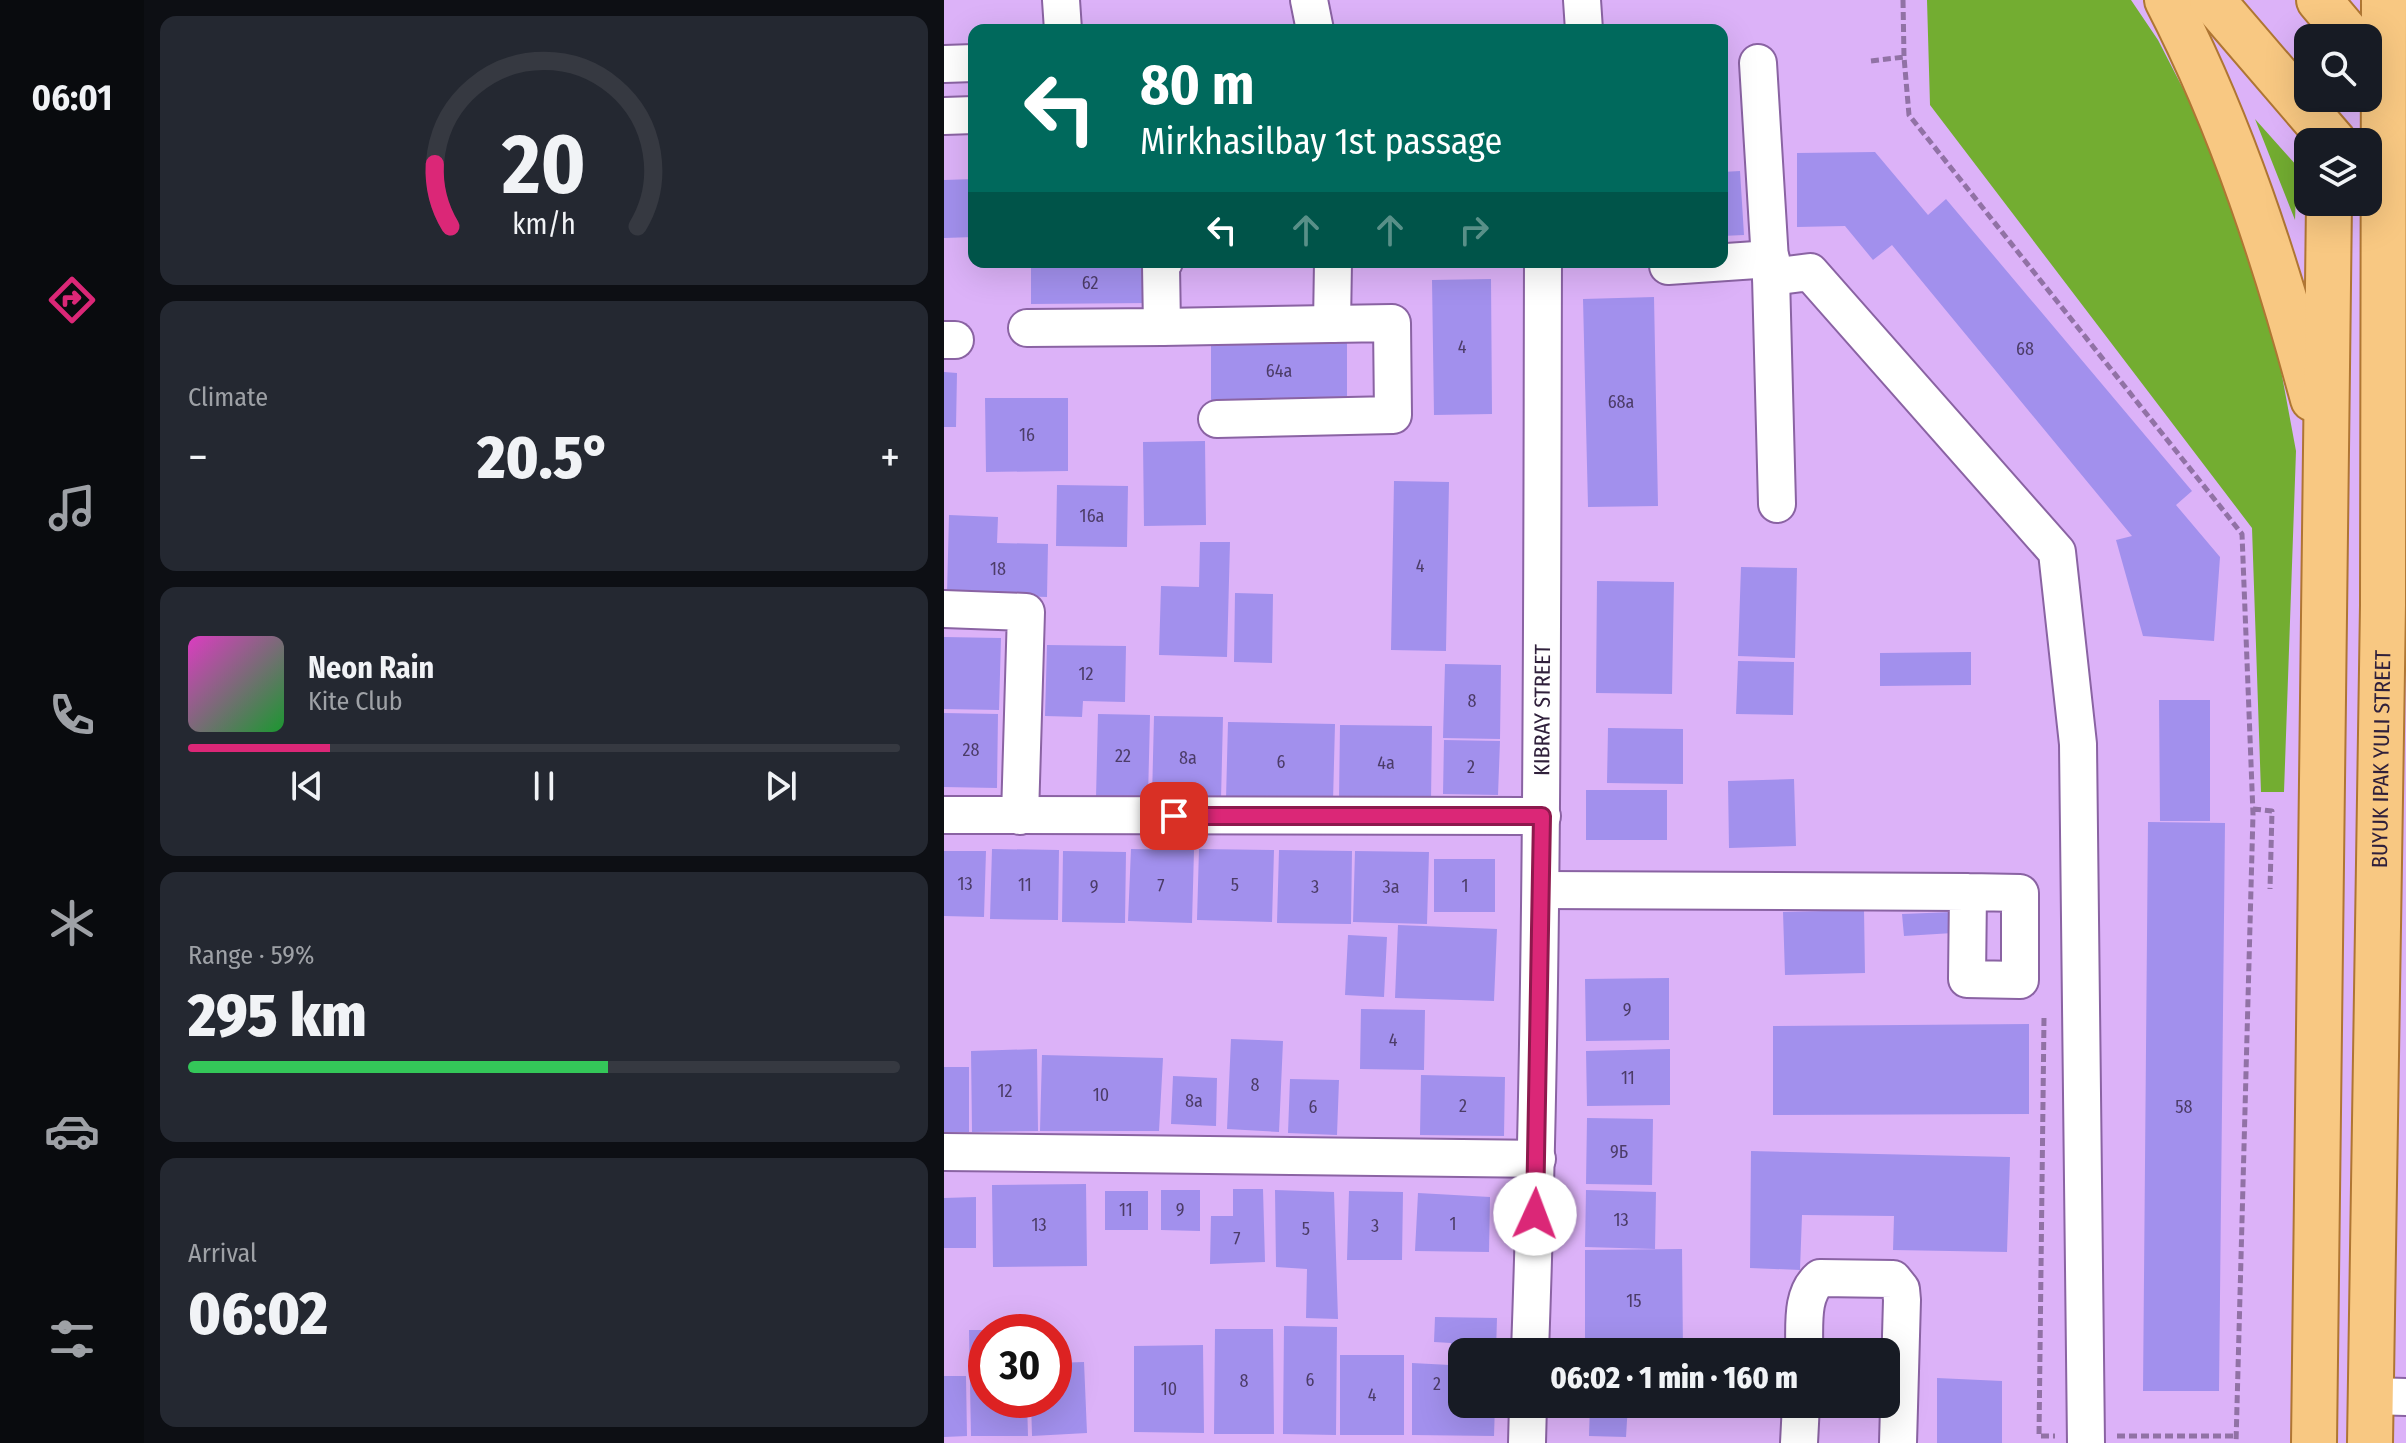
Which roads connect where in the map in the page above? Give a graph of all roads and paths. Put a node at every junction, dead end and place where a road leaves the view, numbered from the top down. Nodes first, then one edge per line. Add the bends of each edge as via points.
1 (1061, 0) edge
2 (1309, 0) edge
3 (1582, 0) edge
4 (1903, 0) edge
5 (2167, 0) edge
6 (2212, 0) edge
7 (2384, 0) edge
8 (1063, 24) edge
9 (1314, 24) edge
10 (1584, 24) edge
11 (1904, 57) junction
12 (1871, 61) dead end
13 (968, 63) edge
14 (1758, 63) dead end
15 (944, 64) edge
16 (2386, 79) edge
17 (968, 115) edge
18 (944, 116) edge
19 (2328, 128) edge
20 (2386, 203) edge
21 (2329, 216) edge
22 (1728, 267) edge
23 (1161, 268) edge
24 (1333, 268) edge
25 (1543, 268) edge
26 (1771, 268) junction
27 (1332, 324) junction
28 (1162, 327) junction
29 (1027, 328) dead end
30 (1217, 419) dead end
31 (2328, 452) junction
32 (2406, 491) edge
33 (1777, 504) dead end
34 (2383, 605) junction
35 (944, 609) edge
36 (1542, 808) junction
37 (2253, 809) junction
38 (944, 815) edge
39 (1020, 816) junction
40 (2270, 889) dead end
41 (1541, 890) junction
42 (1968, 892) dead end
43 (944, 1152) edge
44 (1537, 1159) junction
45 (2317, 1259) junction
46 (2372, 1276) junction
47 (1531, 1338) edge
48 (1805, 1338) edge
49 (1900, 1372) edge
50 (2388, 1396) edge
51 (1528, 1418) edge
52 (1800, 1418) edge
53 (1899, 1418) edge
54 (1527, 1443) edge
55 (1799, 1443) edge
56 (1898, 1443) edge
57 (2086, 1443) edge
58 (2236, 1443) edge
59 (2314, 1443) edge
60 (2370, 1443) edge

1 - 8 street
2 - 9 street
3 - 10 street
4 - 11 path
5 - 31 main road via 2246,181
6 - 19 main road
7 - 16 main road, BUYUK IPAK YULI STREET
11 - 12 path
11 - 37 path via 1909,115 2242,534
13 - 15 street
14 - 26 street
16 - 20 main road, BUYUK IPAK YULI STREET
17 - 18 street
20 - 34 main road, BUYUK IPAK YULI STREET
21 - 31 main road
22 - 26 street
23 - 28 street
24 - 27 street
25 - 36 street, KIBRAY STREET
26 - 33 street
26 - 57 street via 1810,272 2057,552 2078,744
27 - 28 street
27 - 30 street via 1392,323 1393,415
28 - 29 street
31 - 45 main road
32 - 34 main road
34 - 46 main road, BUYUK IPAK YULI STREET
35 - 39 street via 1026,612
36 - 39 street
36 - 41 street, KIBRAY STREET
37 - 40 path via 2272,811
37 - 58 path
38 - 39 street
41 - 42 street
41 - 44 street, KIBRAY STREET
43 - 44 street
44 - 47 street, KIBRAY STREET
45 - 46 main road via 2332,1243 2353,1243 2367,1258
45 - 59 main road
46 - 50 main road, BUYUK IPAK YULI STREET
48 - 49 street via 1807,1297 1820,1278 1893,1279 1902,1300
50 - 60 main road, BUYUK IPAK YULI STREET
51 - 54 street
52 - 55 street
53 - 56 street

